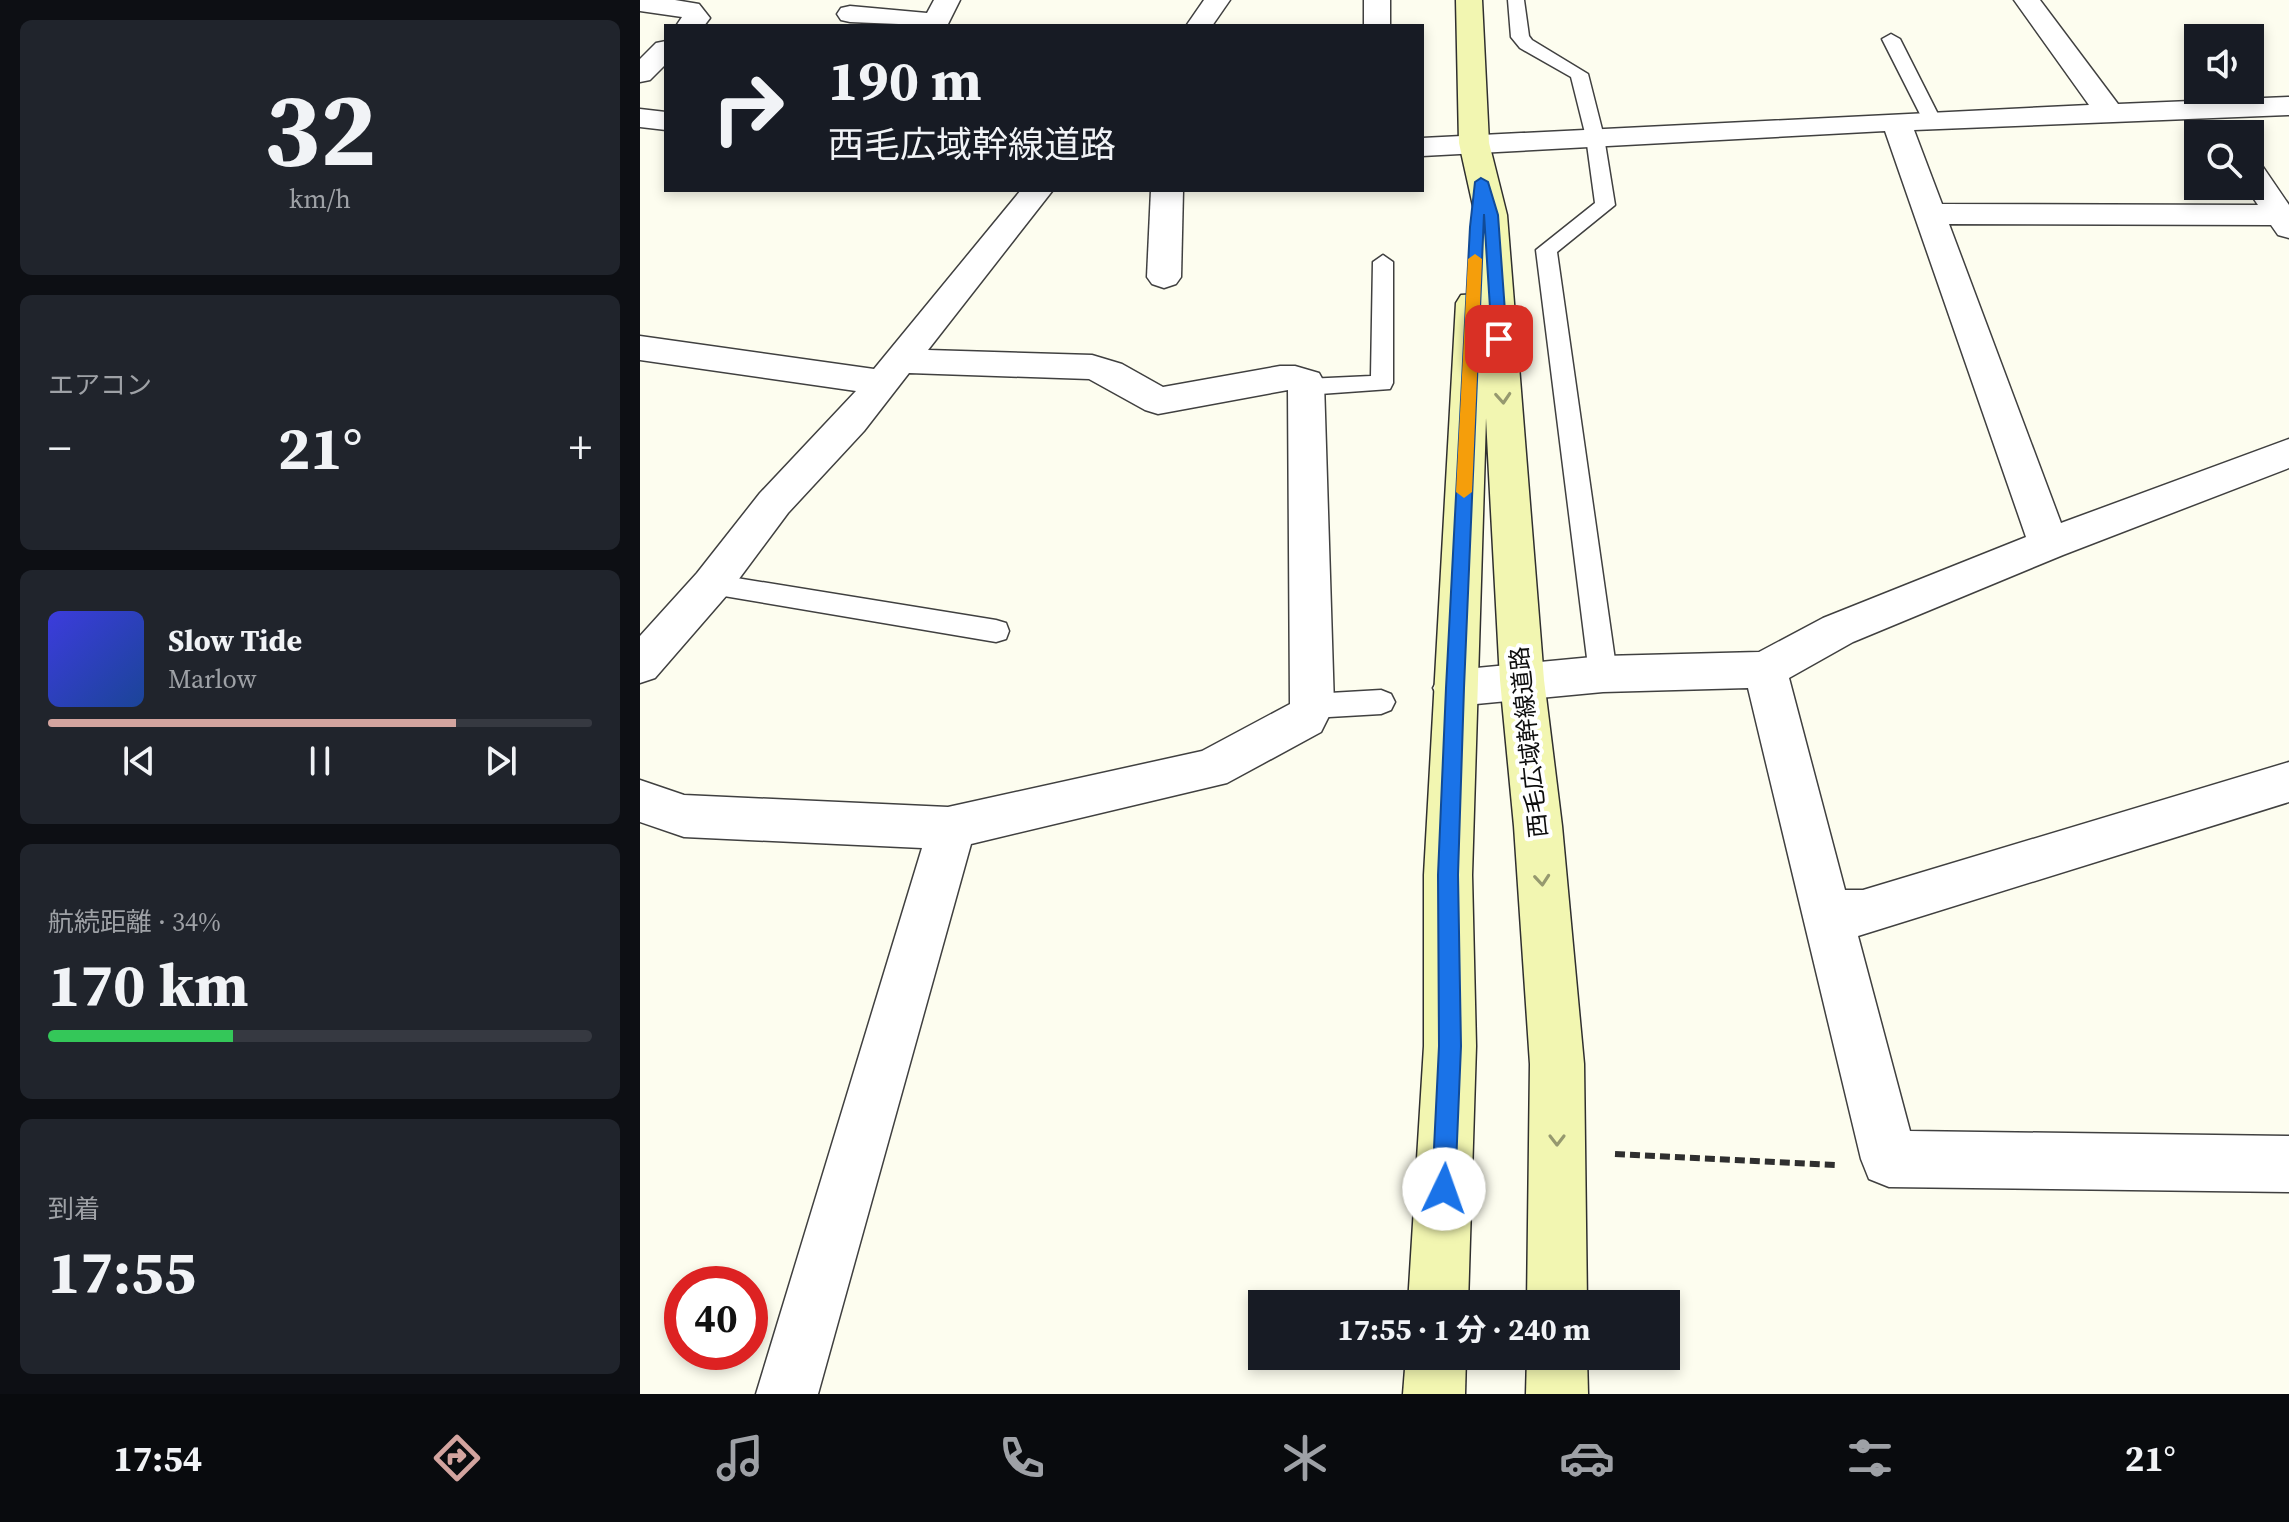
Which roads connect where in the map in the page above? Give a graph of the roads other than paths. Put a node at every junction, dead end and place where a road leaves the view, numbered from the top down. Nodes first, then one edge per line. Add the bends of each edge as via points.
1 (947, 0) edge
2 (1217, 0) edge
3 (1377, 0) edge
4 (1469, 0) edge
5 (1516, 0) edge
6 (2027, 0) edge
7 (640, 3) edge
8 (850, 14) dead end
9 (691, 24) edge
10 (1200, 24) edge
11 (1377, 24) edge
12 (1891, 39) dead end
13 (664, 51) edge
14 (640, 74) edge
15 (2289, 106) edge
16 (2111, 115) junction
17 (640, 118) edge
18 (1932, 120) junction
19 (2187, 120) edge
20 (2227, 120) edge
21 (664, 121) edge
22 (1897, 123) junction
23 (1595, 137) junction
24 (1424, 148) edge
25 (1478, 163) junction
26 (2264, 191) edge
27 (1035, 192) edge
28 (1167, 192) edge
29 (1929, 214) junction
30 (2285, 222) edge
31 (1383, 262) dead end
32 (1164, 277) dead end
33 (640, 348) edge
34 (890, 372) junction
35 (1306, 387) junction
36 (2289, 453) edge
37 (2049, 544) junction
38 (712, 584) junction
39 (996, 631) dead end
40 (640, 665) edge
41 (1765, 670) junction
42 (1603, 674) junction
43 (1522, 680) junction
44 (1455, 688) junction
45 (1381, 702) dead end
46 (1312, 706) junction
47 (2289, 782) edge
48 (640, 801) edge
49 (948, 828) junction
50 (1826, 914) junction
51 (2289, 1164) edge
52 (1439, 1290) edge
53 (1557, 1290) edge
54 (1435, 1370) edge
55 (1557, 1370) edge
56 (787, 1394) edge
57 (1434, 1394) edge
58 (1557, 1394) edge

1 - 8 street via 936,22
2 - 10 street
3 - 11 street
4 - 25 street, 西毛広域幹線道路
5 - 23 lane via 1520,37 1579,74
6 - 16 street
7 - 9 street via 690,10 697,18
12 - 18 lane
13 - 14 street
15 - 20 street
16 - 18 street
16 - 19 street
17 - 21 street
18 - 22 street
22 - 23 street
22 - 29 street
23 - 25 street
23 - 42 lane via 1605,205 1546,250
24 - 25 street
25 -> 43 street, 西毛広域幹線道路 via 1491,215
25 - 44 street, 西毛広域幹線道路
26 - 30 street
27 - 34 street
28 - 32 street
29 - 30 street
29 - 37 street
31 - 35 lane via 1382,383
33 - 34 street
34 - 35 street via 1092,367 1158,401 1280,378 1295,378
34 - 38 street via 774,503
35 - 46 street
36 - 37 street
37 - 41 street via 1838,630
38 - 39 lane
38 - 40 street
41 - 42 street
41 - 50 street
42 - 43 street
43 - 44 street
43 -> 53 street, 西毛広域幹線道路 via 1557,1064
44 - 52 street, 西毛広域幹線道路 via 1448,875 1450,1046
45 - 46 lane
46 - 49 street via 1305,719 1211,769
47 - 50 street via 1863,913
48 - 49 street via 684,816
49 - 56 street
50 - 51 street via 1889,1159
54 - 57 street
55 - 58 street

